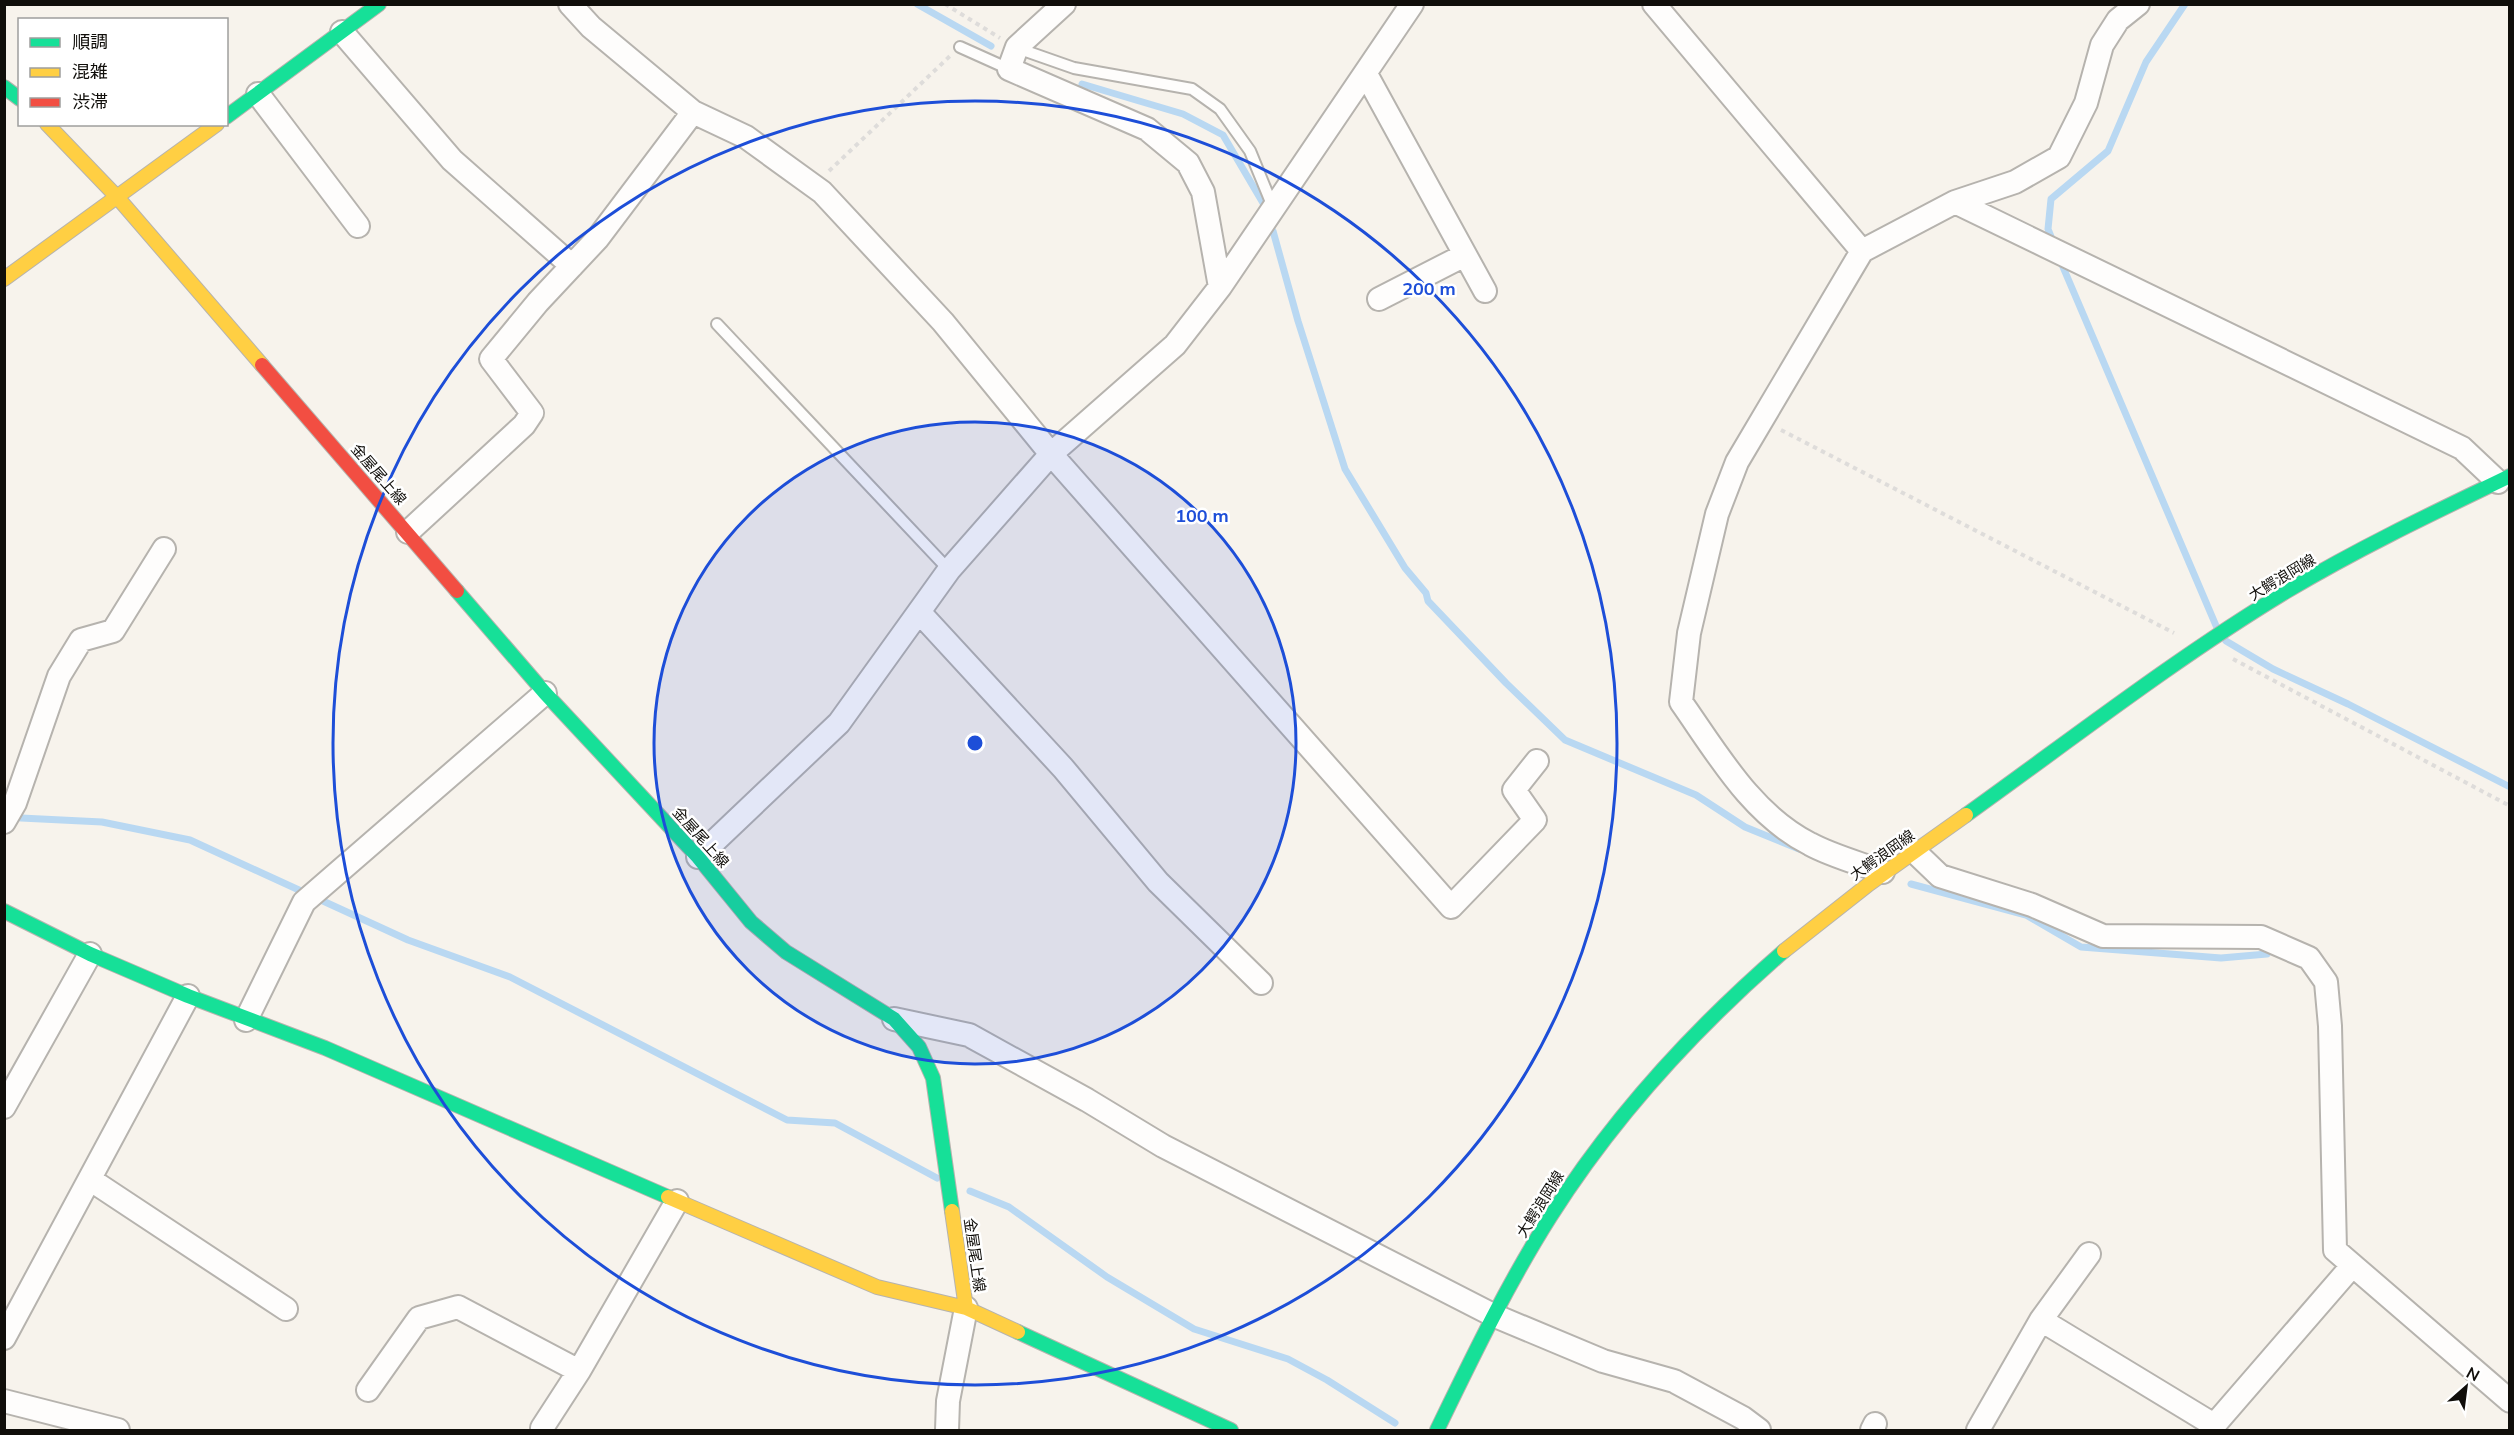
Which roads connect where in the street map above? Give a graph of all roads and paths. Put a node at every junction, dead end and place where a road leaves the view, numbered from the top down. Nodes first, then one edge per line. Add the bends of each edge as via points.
1 (379, 4) edge
2 (570, 4) edge
3 (945, 4) edge
4 (1064, 4) edge
5 (1412, 4) edge
6 (1654, 4) edge
7 (2138, 4) edge
8 (342, 32) junction
9 (960, 47) joint
10 (1017, 47) junction
11 (1009, 69) junction
12 (1366, 74) junction
13 (4, 87) edge
14 (258, 94) junction
15 (18, 98) edge
16 (693, 112) junction
17 (228, 116) edge
18 (49, 126) edge
19 (214, 126) edge
20 (813, 186) junction
21 (118, 198) junction
22 (1955, 202) junction
23 (1274, 209) junction
24 (358, 226) dead end
25 (1862, 251) junction
26 (1465, 255) junction
27 (572, 266) junction
28 (4, 279) edge
29 (1220, 287) junction
30 (1485, 291) dead end
31 (1379, 299) dead end
32 (717, 324) dead end
33 (1761, 420) junction
34 (1051, 453) junction
35 (2504, 479) edge
36 (408, 532) junction
37 (164, 549) dead end
38 (949, 570) junction
39 (920, 613) junction
40 (2205, 645) junction
41 (2191, 654) junction
42 (545, 693) junction
43 (1537, 761) dead end
44 (2510, 806) edge
45 (4, 822) edge
46 (1916, 852) junction
47 (699, 857) junction
48 (1883, 873) junction
49 (4, 911) edge
50 (90, 954) junction
51 (1261, 983) dead end
52 (188, 996) junction
53 (894, 1019) junction
54 (246, 1020) junction
55 (4, 1107) edge
56 (91, 1180) junction
57 (677, 1201) junction
58 (2089, 1254) dead end
59 (2352, 1266) junction
60 (966, 1308) junction
61 (286, 1310) dead end
62 (1493, 1315) junction
63 (2041, 1320) junction
64 (4, 1338) edge
65 (579, 1371) junction
66 (368, 1390) dead end
67 (4, 1401) edge
68 (2510, 1401) edge
69 (542, 1428) dead end
70 (2212, 1428) edge
71 (118, 1431) edge
72 (947, 1431) edge
73 (1231, 1431) edge
74 (1437, 1431) edge
75 (1759, 1431) edge
76 (1978, 1431) edge

1 - 8 main road
2 - 16 street via 591,27
3 - 10 path
4 - 10 street
5 - 12 street
6 - 25 street
7 - 22 street via 2118,20 2102,45 2086,103 2059,157 2015,182
8 - 14 main road
8 - 27 street via 452,160
9 - 11 lane
9 - 20 path
10 - 11 street
10 - 23 lane via 1074,68 1192,89 1220,109 1250,151
11 - 29 street via 1147,129 1188,163 1203,192
12 - 23 street
12 - 26 street
13 - 15 main road
14 - 17 main road
14 - 24 street
16 - 20 street via 746,136
16 - 27 street via 598,238
18 - 21 main road, 金屋尾上線
19 - 21 main road
20 - 34 street via 944,322
21 - 28 main road
21 - 36 main road, 金屋尾上線
22 - 25 street
22 - 35 street via 2462,448
23 - 29 street
25 - 33 street
26 - 30 street
26 - 31 street
27 - 36 street via 491,359 532,413 524,425
29 - 34 street via 1175,345
32 - 38 lane
33 - 41 path via 2174,632
33 - 48 street via 1737,462 1717,513 1689,633 1681,702 1735,778 1772,819 1810,844
34 - 38 street
34 - 43 street via 1451,907 1534,820 1514,790
35 - 40 main road, 大鰐浪岡線 via 2378,540 2287,591
36 - 42 main road, 金屋尾上線
37 - 45 street via 112,631 81,640 59,676 15,803
38 - 39 street
39 - 47 street via 839,723
39 - 51 street via 1063,768 1158,882
40 - 41 main road, 大鰐浪岡線
40 - 44 path
41 - 46 main road, 大鰐浪岡線
42 - 47 main road, 金屋尾上線
42 - 54 street via 312,897
46 - 48 main road, 大鰐浪岡線
46 - 59 street via 1940,876 2032,905 2103,936 2261,937 2309,958 2326,982 2329,1015 2335,1250
47 - 53 main road, 金屋尾上線 via 751,922 786,952
48 - 62 main road, 大鰐浪岡線 via 1732,996 1663,1067 1568,1188
49 - 50 main road
50 - 52 main road
50 - 55 street
52 - 54 main road
52 - 56 street
53 - 60 main road, 金屋尾上線 via 919,1047 933,1078
53 - 62 street via 969,1035 1163,1146
54 - 57 main road via 325,1048
56 - 61 street
56 - 64 street
57 - 60 main road via 877,1287
57 - 65 street
58 - 63 street
59 - 68 street
59 - 70 street
60 - 72 street via 948,1401
60 - 73 main road, 金屋尾上線
62 - 74 main road, 大鰐浪岡線
62 - 75 street via 1603,1361 1674,1381 1743,1418
63 - 70 street
63 - 76 street
65 - 66 street via 458,1307 419,1318
65 - 69 street
67 - 71 street

